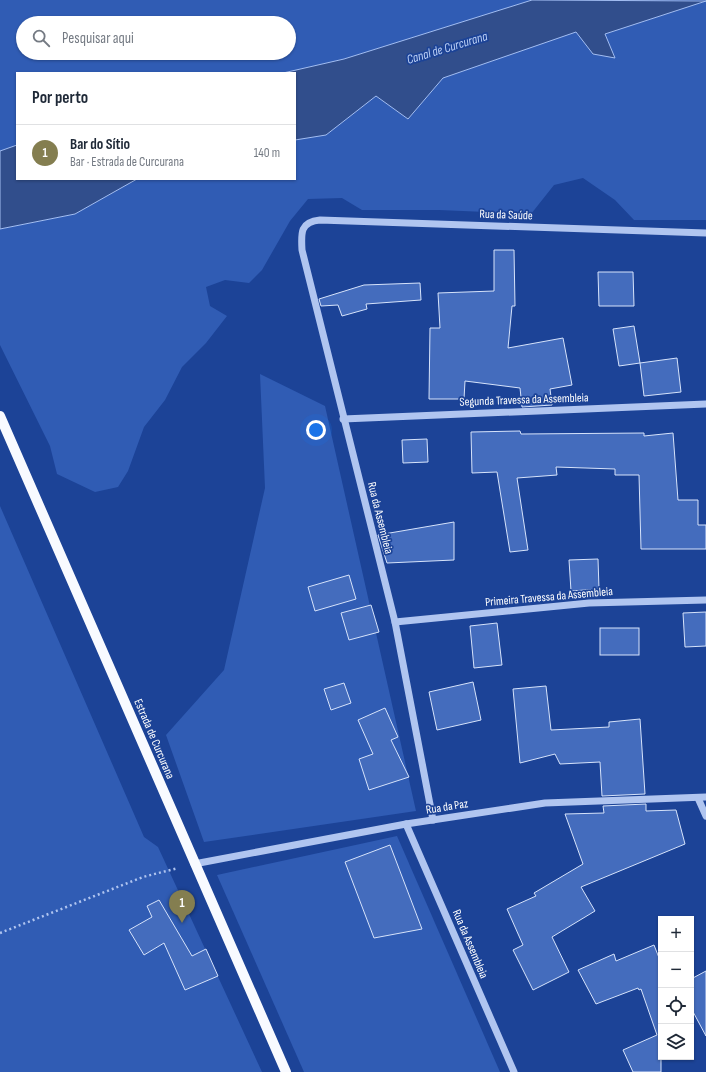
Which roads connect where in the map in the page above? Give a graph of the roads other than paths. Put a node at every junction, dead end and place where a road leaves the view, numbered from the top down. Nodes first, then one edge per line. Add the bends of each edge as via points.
1 (306, 224) joint
2 (706, 233) edge
3 (706, 404) edge
4 (0, 416) edge
5 (343, 419) junction
6 (706, 600) edge
7 (395, 622) junction
8 (702, 797) edge
9 (706, 816) edge
10 (433, 820) junction
11 (406, 824) junction
12 (194, 864) junction
13 (286, 1072) edge
14 (514, 1072) edge

1 - 2 street, Rua da Saúde via 320,220
1 - 5 street, Rua da Assembleia via 301,232 302,250
3 - 5 street, Segunda Travessa da Assembleia
4 - 12 main road, Estrada de Curcurana
5 - 7 street, Rua da Assembleia
6 - 7 street, Primeira Travessa da Assembleia via 589,603
7 - 10 street, Rua da Assembleia
8 - 9 street
8 - 10 street, Rua da Paz via 545,803
10 - 11 street, Rua da Paz
11 - 12 street, Rua da Paz
11 - 14 street, Rua da Assembleia
12 - 13 main road, Estrada de Curcurana

